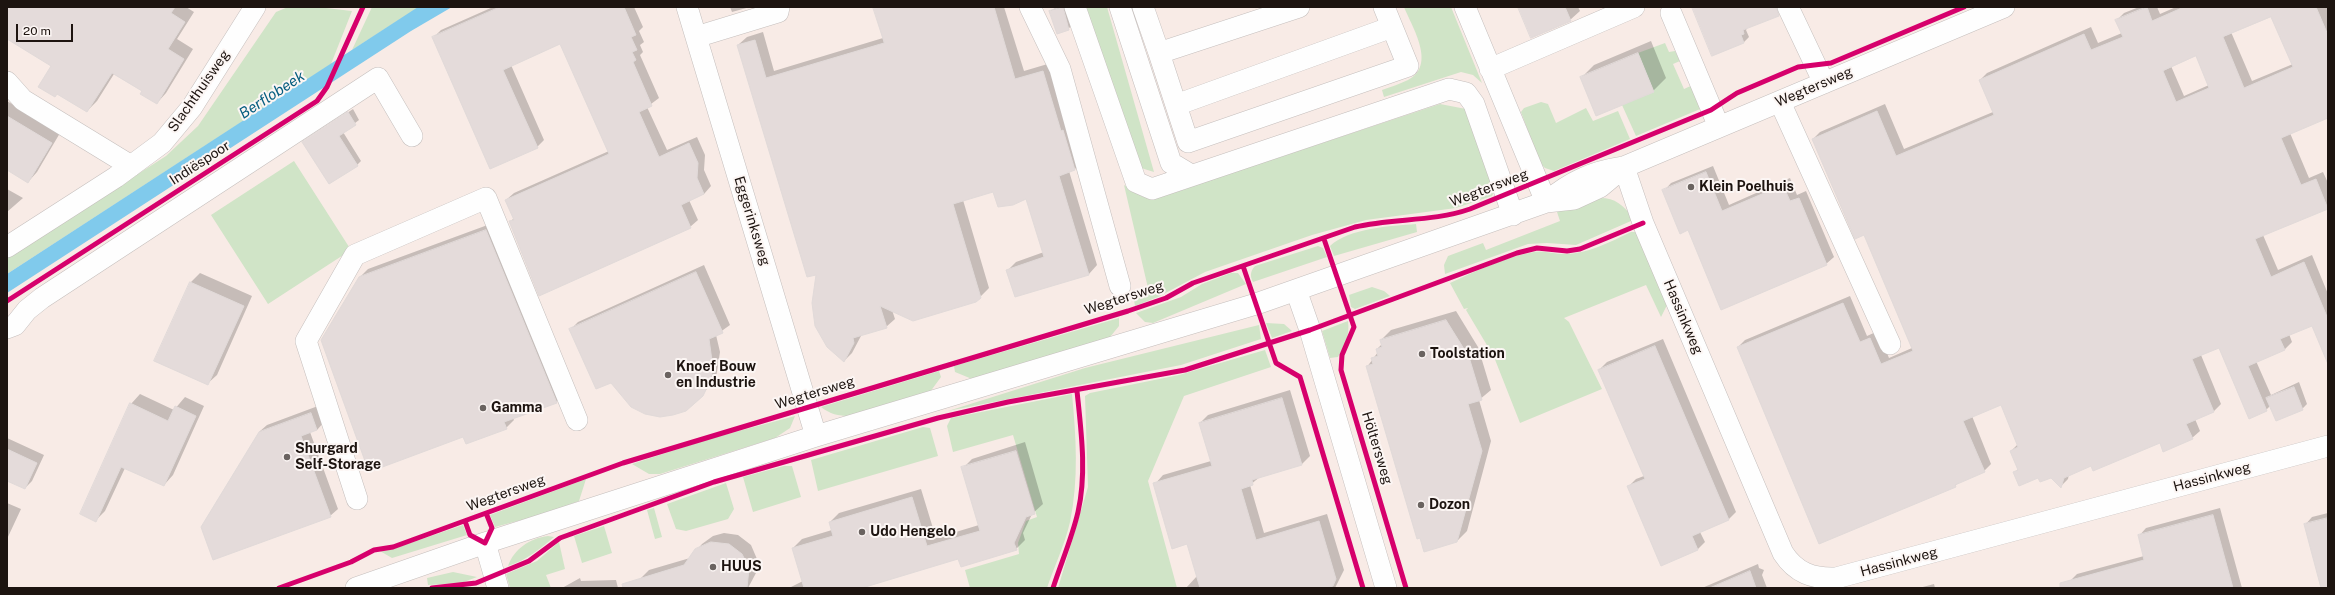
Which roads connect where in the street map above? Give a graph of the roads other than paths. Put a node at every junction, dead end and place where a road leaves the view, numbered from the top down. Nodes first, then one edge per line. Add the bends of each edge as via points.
1 (255, 7) edge
2 (687, 7) edge
3 (779, 7) edge
4 (1030, 7) edge
5 (1076, 7) edge
6 (1120, 7) edge
7 (1143, 7) edge
8 (1299, 7) edge
9 (1384, 7) edge
10 (1465, 7) edge
11 (1634, 7) edge
12 (1788, 7) edge
13 (2004, 7) edge
14 (1671, 13) dead end
15 (1392, 27) junction
16 (696, 37) junction
17 (1159, 53) junction
18 (1490, 69) junction
19 (7, 82) edge
20 (1824, 83) junction
21 (1780, 102) junction
22 (1176, 106) junction
23 (1715, 118) junction
24 (412, 136) dead end
25 (132, 166) junction
26 (1624, 167) junction
27 (1191, 175) junction
28 (1546, 202) junction
29 (1514, 215) junction
30 (7, 247) edge
31 (1120, 286) dead end
32 (1296, 290) junction
33 (7, 328) edge
34 (1890, 344) dead end
35 (577, 420) dead end
36 (816, 436) junction
37 (2328, 446) edge
38 (357, 499) dead end
39 (485, 543) junction
40 (356, 588) edge
41 (498, 588) edge
42 (1386, 588) edge

1 - 25 street, Slachthuisweg via 177,126 150,153
2 - 16 street, Eggerinksweg
3 - 16 street via 778,12
4 - 31 street via 1060,69
5 - 27 street via 1136,182 1152,189
6 - 27 street via 1171,163
7 - 17 street
8 - 17 street
9 - 15 street
10 - 18 street
11 - 18 street
12 - 20 street
13 - 20 street, Wegtersweg
14 - 23 street
15 - 22 street
15 - 22 street via 1408,66 1188,142
16 - 36 street, Eggerinksweg
17 - 22 street
18 - 28 street
19 - 25 street via 23,100
20 - 21 street, Wegtersweg
21 - 23 street, Wegtersweg
21 - 34 street
23 - 26 street, Wegtersweg
24 - 33 street via 378,78 42,298 27,310 15,325
25 - 30 street, Slachthuisweg
26 - 28 street, Wegtersweg via 1598,171 1567,185
26 - 37 street, Hassinkweg via 1643,223 1783,553 1791,565 1812,577 1836,578
27 - 29 street via 1448,89 1466,93 1474,104
28 - 29 street, Wegtersweg
29 - 32 street, Wegtersweg
32 - 36 street, Wegtersweg via 1136,341
32 - 42 street
35 - 38 street via 486,198 355,255 306,341
36 - 39 street, Wegtersweg
39 - 40 street, Wegtersweg
39 - 41 street

